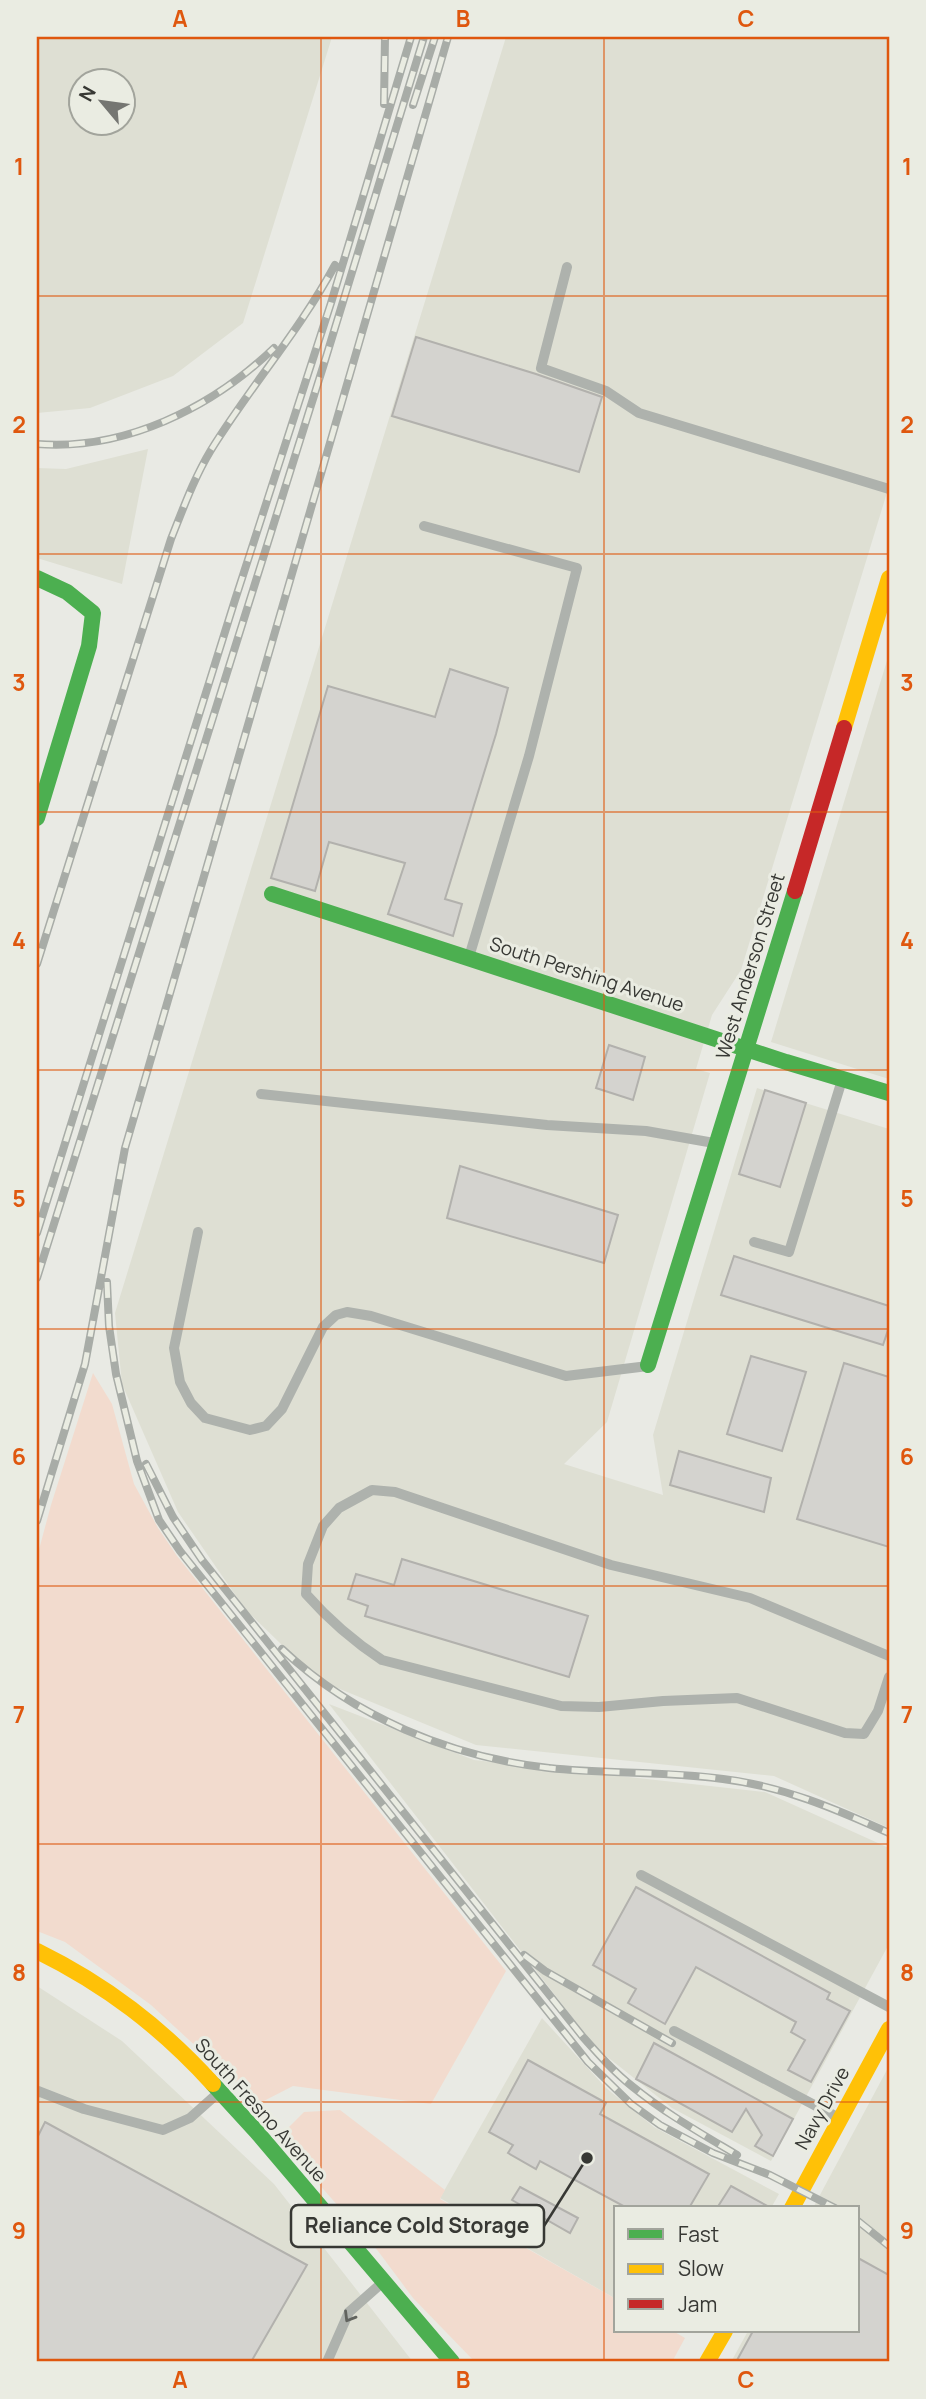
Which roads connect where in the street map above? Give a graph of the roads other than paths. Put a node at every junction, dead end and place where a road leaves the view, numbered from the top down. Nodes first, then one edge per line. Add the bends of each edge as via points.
1 (567, 267) dead end
2 (889, 489) edge
3 (424, 526) dead end
4 (37, 578) edge
5 (889, 578) edge
6 (37, 818) edge
7 (272, 894) dead end
8 (469, 958) junction
9 (748, 1048) junction
10 (842, 1079) junction
11 (889, 1093) edge
12 (261, 1094) dead end
13 (718, 1144) junction
14 (198, 1231) dead end
15 (754, 1242) dead end
16 (648, 1365) joint
17 (889, 1656) edge
18 (889, 1677) edge
19 (641, 1875) dead end
20 (37, 1951) edge
21 (889, 2007) edge
22 (889, 2029) edge
23 (674, 2031) dead end
24 (220, 2091) junction
25 (37, 2093) edge
26 (840, 2119) junction
27 (793, 2206) edge
28 (383, 2281) junction
29 (724, 2332) edge
30 (327, 2362) edge
31 (452, 2362) edge
32 (707, 2362) edge

1 - 2 lane via 541,368 607,391 639,413
3 - 8 lane via 577,568 529,756
4 - 6 street via 78,598 93,613 91,634
5 - 9 street, West Anderson Street
7 - 8 street, South Pershing Avenue
8 - 9 street, South Pershing Avenue
9 - 10 street, South Pershing Avenue
9 - 13 street, West Anderson Street
10 - 11 street, South Pershing Avenue
10 - 15 lane via 789,1252
12 - 13 lane via 646,1131
13 - 16 street, West Anderson Street
14 - 16 lane via 174,1349 180,1382 191,1404 205,1418 250,1430 265,1426 282,1409 323,1327 347,1312 566,1376
17 - 18 lane via 750,1598 611,1564 395,1492 372,1490 340,1508 324,1526 308,1564 306,1594 339,1628 382,1660 561,1706 737,1698 845,1733 864,1734
19 - 21 lane
20 - 24 street, South Fresno Avenue via 81,1973 136,2011
22 - 26 street, Navy Drive
23 - 26 lane
24 - 25 lane via 190,2118 163,2130
24 - 28 street, South Fresno Avenue
26 - 27 street, Navy Drive
28 -> 30 lane via 349,2312
28 - 31 street, South Fresno Avenue
29 - 32 street

